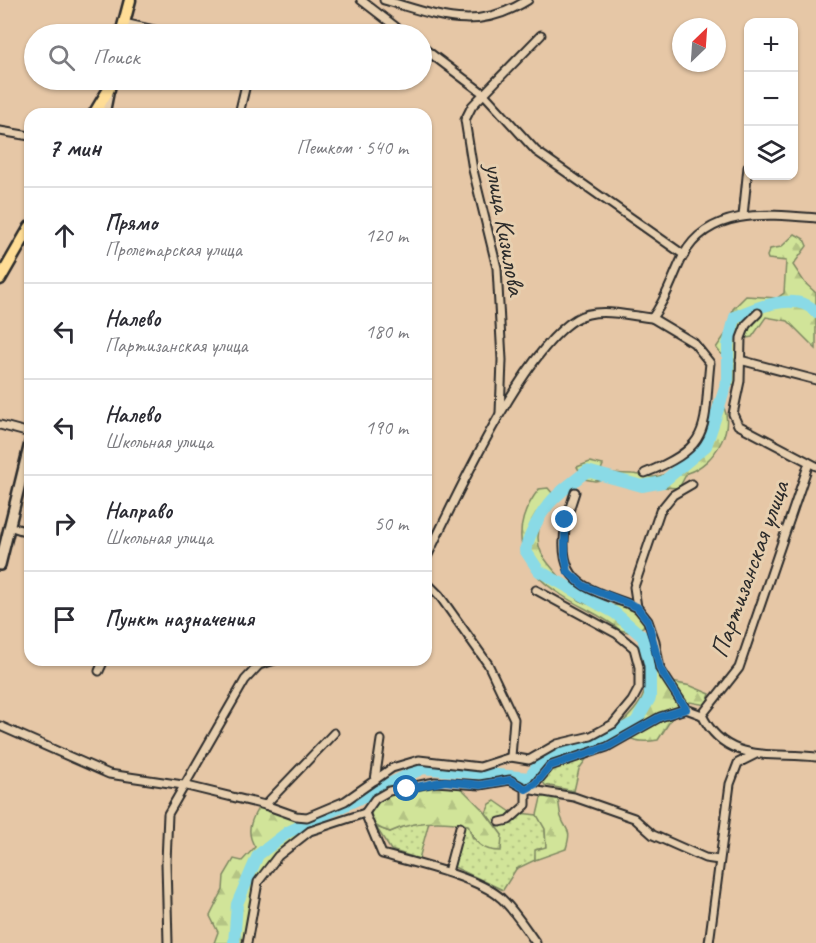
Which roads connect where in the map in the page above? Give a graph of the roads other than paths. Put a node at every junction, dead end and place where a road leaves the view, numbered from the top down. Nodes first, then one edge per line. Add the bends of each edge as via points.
1 (130, 0) edge
2 (361, 0) edge
3 (384, 0) edge
4 (528, 0) edge
5 (124, 24) edge
6 (392, 24) edge
7 (541, 35) dead end
8 (432, 55) edge
9 (107, 90) edge
10 (109, 90) edge
11 (245, 90) edge
12 (484, 94) junction
13 (97, 108) edge
14 (105, 108) edge
15 (240, 108) edge
16 (0, 130) edge
17 (24, 135) edge
18 (747, 180) edge
19 (743, 216) junction
20 (816, 218) edge
21 (24, 238) edge
22 (684, 255) junction
23 (0, 279) edge
24 (758, 313) dead end
25 (652, 318) junction
26 (740, 360) junction
27 (816, 380) edge
28 (500, 415) junction
29 (0, 425) edge
30 (24, 431) edge
31 (808, 463) junction
32 (816, 466) edge
33 (24, 467) edge
34 (645, 473) dead end
35 (692, 484) dead end
36 (576, 492) dead end
37 (9, 526) junction
38 (24, 531) edge
39 (432, 547) edge
40 (0, 565) edge
41 (432, 588) edge
42 (536, 590) dead end
43 (637, 607) junction
44 (101, 666) edge
45 (260, 666) edge
46 (99, 671) dead end
47 (686, 709) junction
48 (702, 715) junction
49 (0, 726) edge
50 (334, 733) dead end
51 (381, 740) dead end
52 (756, 754) junction
53 (511, 757) junction
54 (816, 757) edge
55 (375, 780) junction
56 (183, 785) junction
57 (526, 789) junction
58 (265, 805) junction
59 (364, 813) junction
60 (500, 822) dead end
61 (460, 828) dead end
62 (719, 860) junction
63 (448, 872) junction
64 (168, 943) edge
65 (247, 943) edge
66 (536, 943) edge
67 (709, 943) edge

1 - 5 main road
2 - 6 street
3 - 4 street via 437,15 485,19
7 - 12 street, улица Кизилова
8 - 12 street, улица Кизилова
9 - 13 main road
10 - 14 street
11 - 15 street
12 - 22 street, улица Кизилова via 536,152
12 - 28 street, улица Кизилова via 465,120 497,268 502,360
16 - 17 street
18 - 19 street
19 - 20 street
19 - 22 street via 717,223 700,234
21 - 23 main road
22 - 25 street via 665,300
24 - 26 street via 746,325
25 - 28 street via 593,312 576,318 532,366
25 - 34 street via 694,343 710,363 706,422 691,448 675,461
26 - 27 street
26 - 31 street via 733,414 738,425
28 - 39 street
29 - 30 street
31 - 32 street
31 - 48 street, Партизанская улица via 739,669
33 - 37 street
35 - 43 street via 673,495 660,511 634,587
36 - 43 street via 565,520 568,572 584,586
37 - 38 street
37 - 40 street
41 - 53 street via 488,664 514,719
42 - 53 street via 634,648 639,688 613,724 591,736 557,744 529,760
43 - 47 street via 648,621 660,669
44 - 46 street
45 - 56 street via 245,680
47 - 48 street
47 - 57 street via 660,717 607,747 550,766
48 - 52 street via 722,742 736,751
49 - 56 street via 109,774
50 - 58 street
51 - 55 street
52 - 54 street
52 - 62 street via 738,764 730,784
53 - 55 street via 480,766 419,760 392,768
55 - 58 street via 345,801 307,816
56 - 58 street
56 - 64 street via 168,814
57 - 59 street via 510,780 480,785 435,782 390,791 375,799
57 - 60 street via 523,811
57 - 62 street via 574,797 634,818 653,835 705,858
59 - 63 street via 382,854
59 - 65 street via 309,831 278,856 258,882
61 - 63 street
62 - 67 street
63 - 66 street via 499,896

